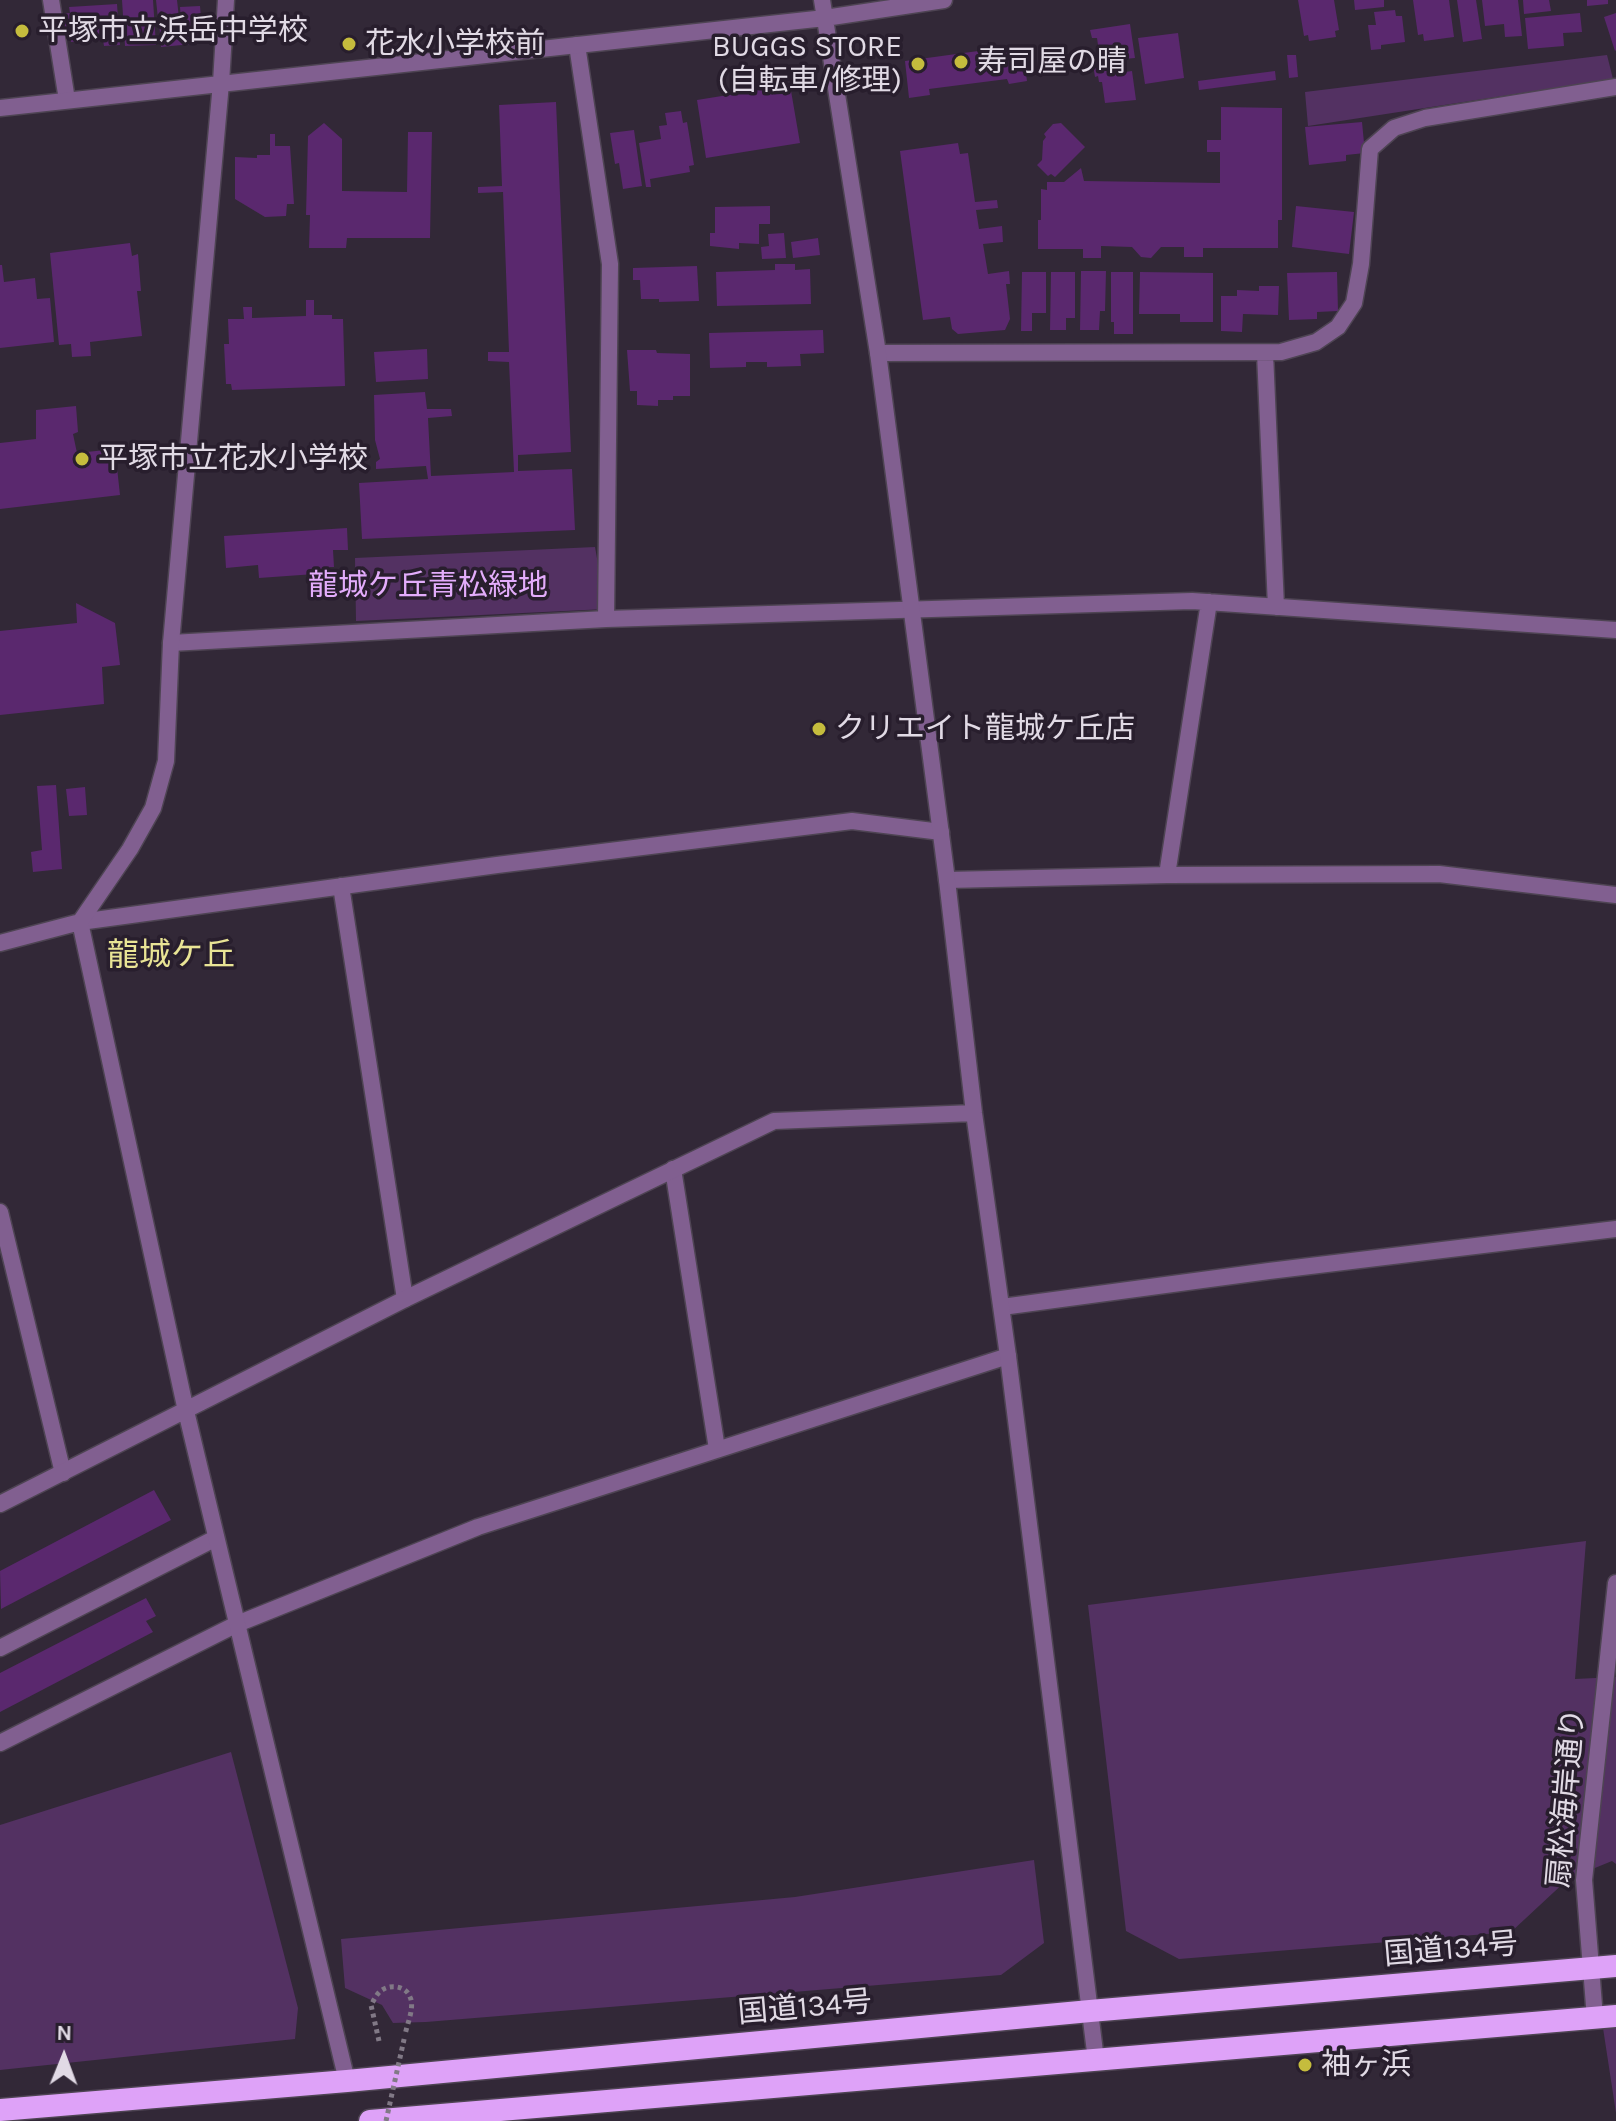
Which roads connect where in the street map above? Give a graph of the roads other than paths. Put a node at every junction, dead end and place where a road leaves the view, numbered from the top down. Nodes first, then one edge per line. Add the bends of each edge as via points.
1 (51, 0) edge
2 (226, 0) edge
3 (822, 0) edge
4 (944, 0) edge
5 (825, 18) junction
6 (577, 45) junction
7 (221, 83) junction
8 (1616, 87) edge
9 (67, 100) junction
10 (0, 108) edge
11 (878, 353) junction
12 (1265, 353) junction
13 (1209, 602) junction
14 (1276, 607) junction
15 (911, 610) junction
16 (606, 619) junction
17 (1616, 630) edge
18 (171, 643) junction
19 (941, 832) junction
20 (1167, 875) junction
21 (947, 880) junction
22 (341, 886) junction
23 (1616, 895) edge
24 (80, 922) junction
25 (0, 943) edge
26 (974, 1113) junction
27 (673, 1169) junction
28 (0, 1212) edge
29 (1616, 1229) edge
30 (405, 1299) junction
31 (1002, 1307) junction
32 (1008, 1356) junction
33 (186, 1411) junction
34 (717, 1449) junction
35 (63, 1473) junction
36 (0, 1504) edge
37 (216, 1538) junction
38 (1616, 1583) edge
39 (237, 1624) junction
40 (0, 1648) edge
41 (0, 1743) edge
42 (1616, 1966) edge
43 (1592, 1968) junction
44 (1090, 2011) junction
45 (1605, 2017) edge
46 (1096, 2060) junction
47 (347, 2081) junction
48 (0, 2110) edge
49 (370, 2121) edge

1 - 9 street
2 - 7 street
3 - 5 street
4 - 5 street
5 - 6 street
5 - 11 street
6 - 7 street
6 - 16 street via 610,264
7 - 9 street
7 - 18 street
8 - 12 street via 1425,118 1394,128 1370,149 1354,303 1338,327 1316,342
9 - 10 street
11 - 12 street
11 - 15 street
12 - 14 street
13 - 14 street
13 - 15 street
13 - 20 street
14 - 17 street
15 - 16 street
15 - 19 street
16 - 18 street
18 - 24 street via 166,761 153,808
19 - 21 street
19 - 22 street via 852,821
20 - 21 street
20 - 23 street via 1439,874
21 - 26 street
22 - 24 street
22 - 30 street
24 - 25 street
24 - 33 street
26 - 27 street via 774,1121
26 - 31 street
27 - 30 street
27 - 34 street
28 - 35 street
29 - 31 street
30 - 33 street
31 - 32 street
32 - 34 street
32 - 44 street
33 - 35 street
33 - 37 street
34 - 39 street via 478,1527
35 - 36 street
37 - 39 street
37 - 40 street
38 - 43 street, 扇松海岸通り via 1584,1880
39 - 41 street
39 - 47 street
42 - 43 highway, 国道134号
43 - 44 highway, 国道134号
43 - 45 street, 扇松海岸通り
44 - 46 street
44 - 47 highway, 国道134号
45 - 46 highway
46 - 49 highway
47 - 48 highway, 国道134号

